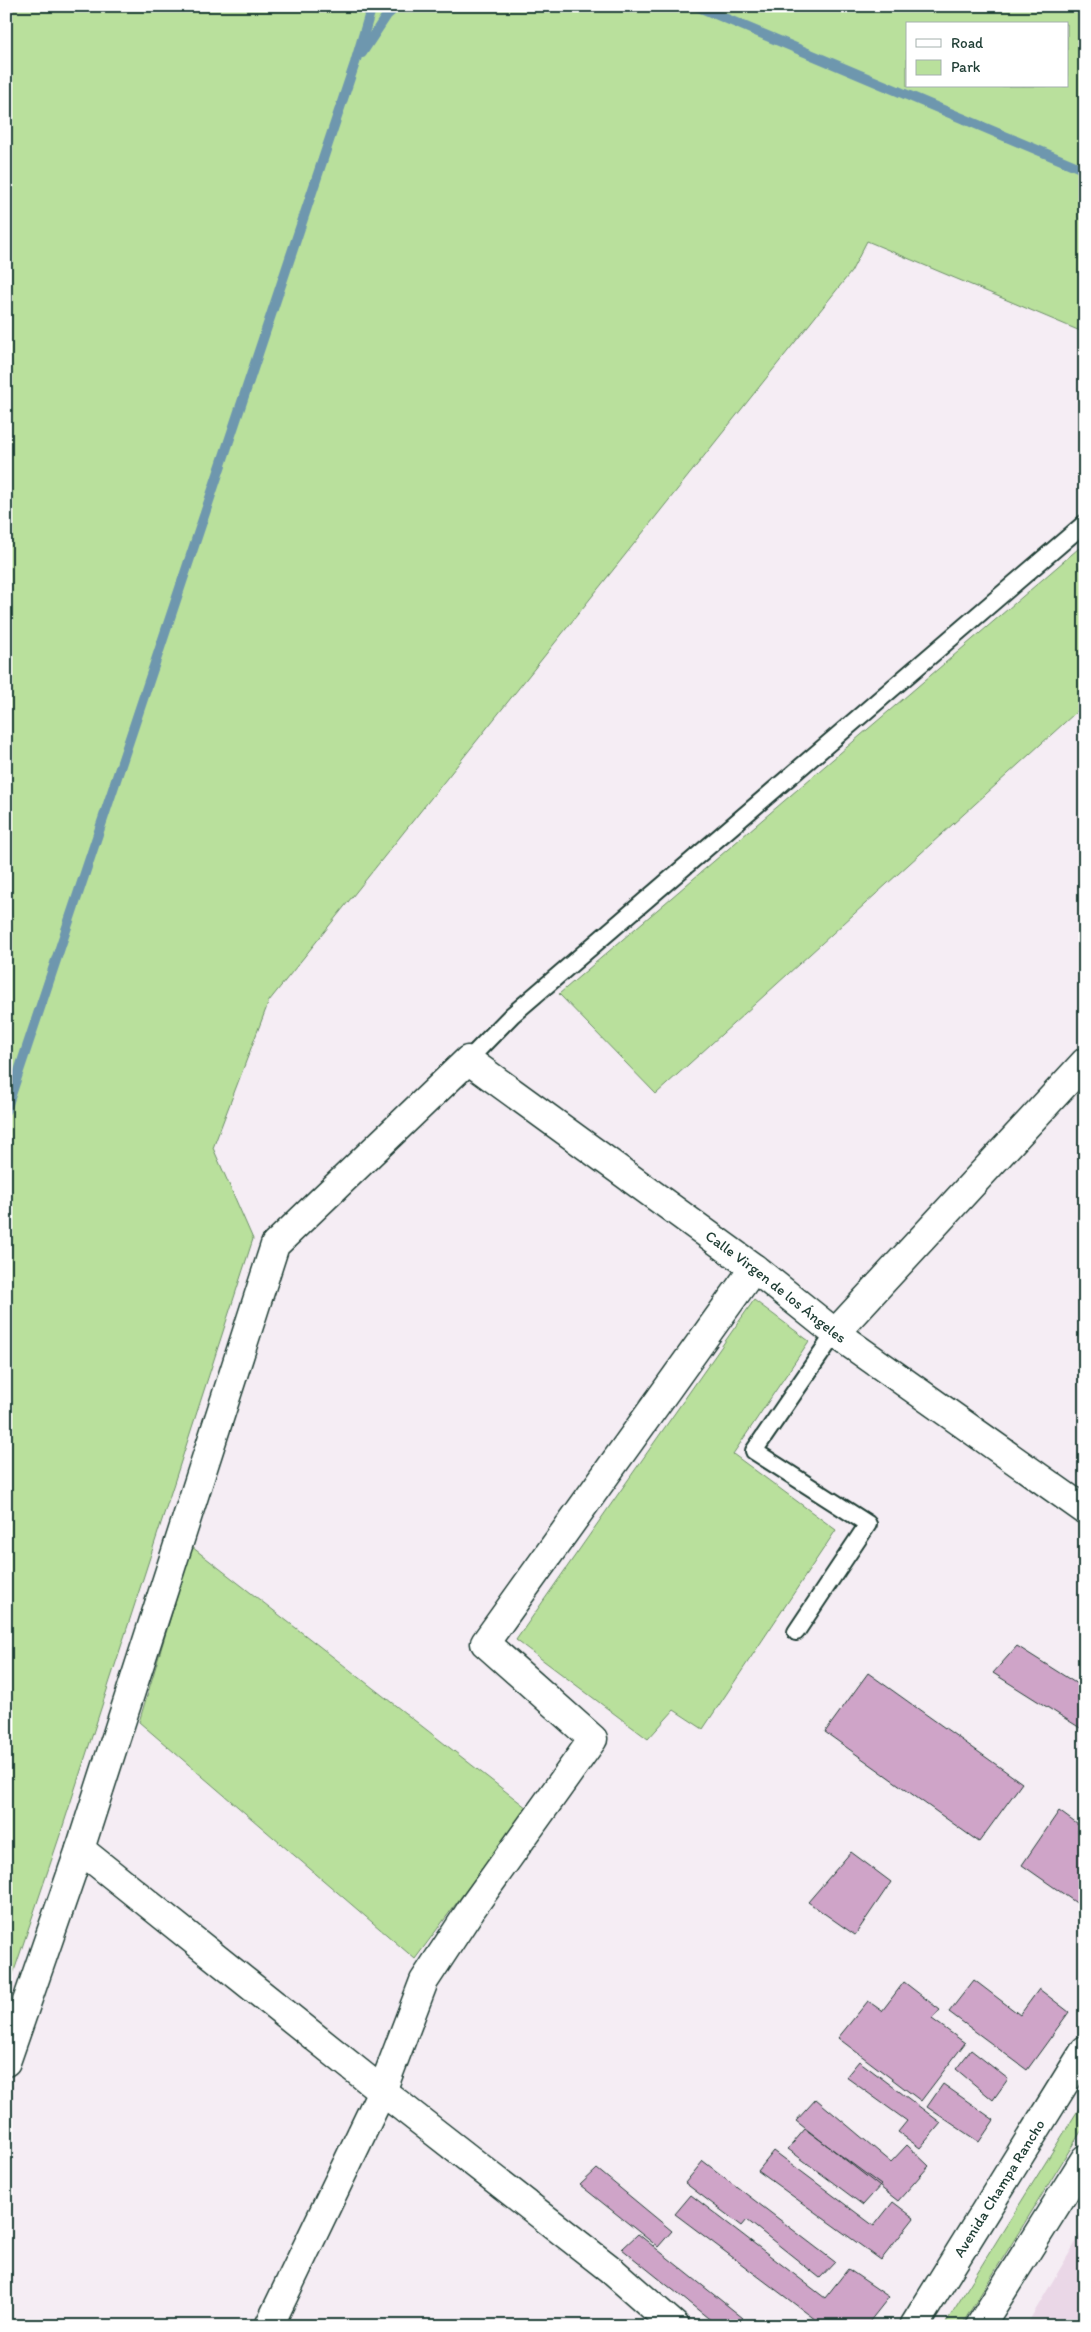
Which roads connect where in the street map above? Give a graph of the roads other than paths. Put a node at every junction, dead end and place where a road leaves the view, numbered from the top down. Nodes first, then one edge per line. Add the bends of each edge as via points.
1 (1085, 523) edge
2 (468, 1060) junction
3 (1085, 1062) edge
4 (754, 1268) junction
5 (835, 1332) junction
6 (1085, 1510) edge
7 (796, 1632) dead end
8 (80, 1849) junction
9 (1085, 2050) edge
10 (6, 2062) edge
11 (382, 2092) junction
12 (1085, 2159) edge
13 (269, 2326) edge
14 (675, 2326) edge
15 (914, 2326) edge
16 (980, 2326) edge

1 - 2 lane via 512,1014
2 - 4 street, Calle Virgen de los Ángeles
2 - 8 street via 276,1245
3 - 5 street
4 - 5 street, Calle Virgen de los Ángeles
4 - 11 street via 485,1643 593,1739 424,1981
5 - 6 street, Calle Virgen de los Ángeles
5 - 7 lane via 754,1451 868,1524
8 - 10 street
8 - 11 street
9 - 15 street, Avenida Champa Rancho
11 - 13 street
11 - 14 street via 610,2269
12 - 16 street

